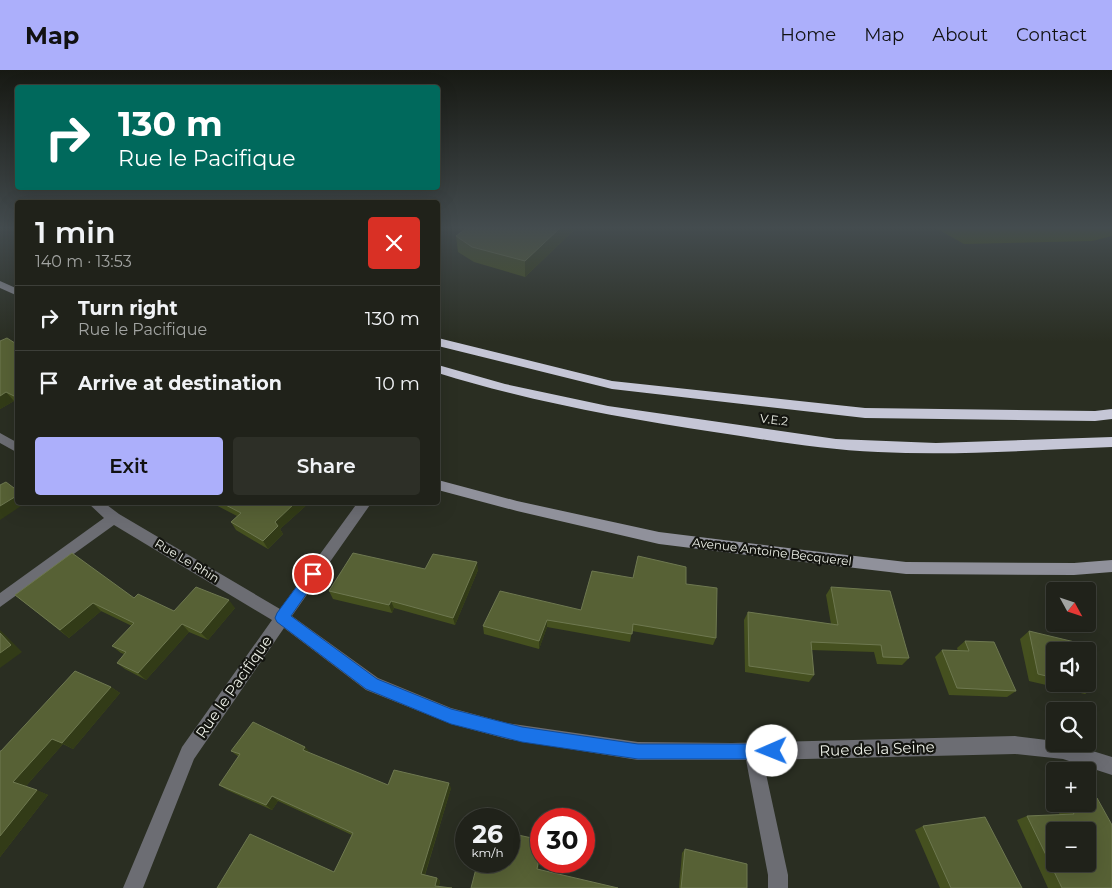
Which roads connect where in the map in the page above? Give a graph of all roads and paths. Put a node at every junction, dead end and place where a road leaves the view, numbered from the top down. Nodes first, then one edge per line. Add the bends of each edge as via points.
1 (0, 284) edge
2 (15, 292) edge
3 (440, 342) edge
4 (440, 370) edge
5 (1112, 414) edge
6 (0, 437) edge
7 (1112, 442) edge
8 (15, 447) edge
9 (440, 486) edge
10 (97, 505) edge
11 (364, 505) edge
12 (114, 518) junction
13 (1112, 566) edge
14 (0, 601) edge
15 (282, 618) junction
16 (753, 752) junction
17 (1112, 766) edge
18 (133, 888) edge
19 (778, 888) edge

1 - 2 street
3 - 5 highway, V.E.2 via 612,385 865,413
4 - 7 highway, V.E.2 via 528,394 617,413 876,447
6 - 8 street
9 - 13 street, Avenue Antoine Becquerel via 659,538 814,557 906,568 1074,569
10 - 12 street, Rue Le Rhin
11 - 15 street, Rue le Pacifique
12 - 14 street
12 - 15 street, Rue Le Rhin
15 - 16 street, Rue de la Seine via 372,684 451,716 522,734 638,752
15 - 18 street, Rue le Pacifique via 188,753
16 - 17 street, Rue de la Seine via 1015,744 1064,750
16 - 19 street

